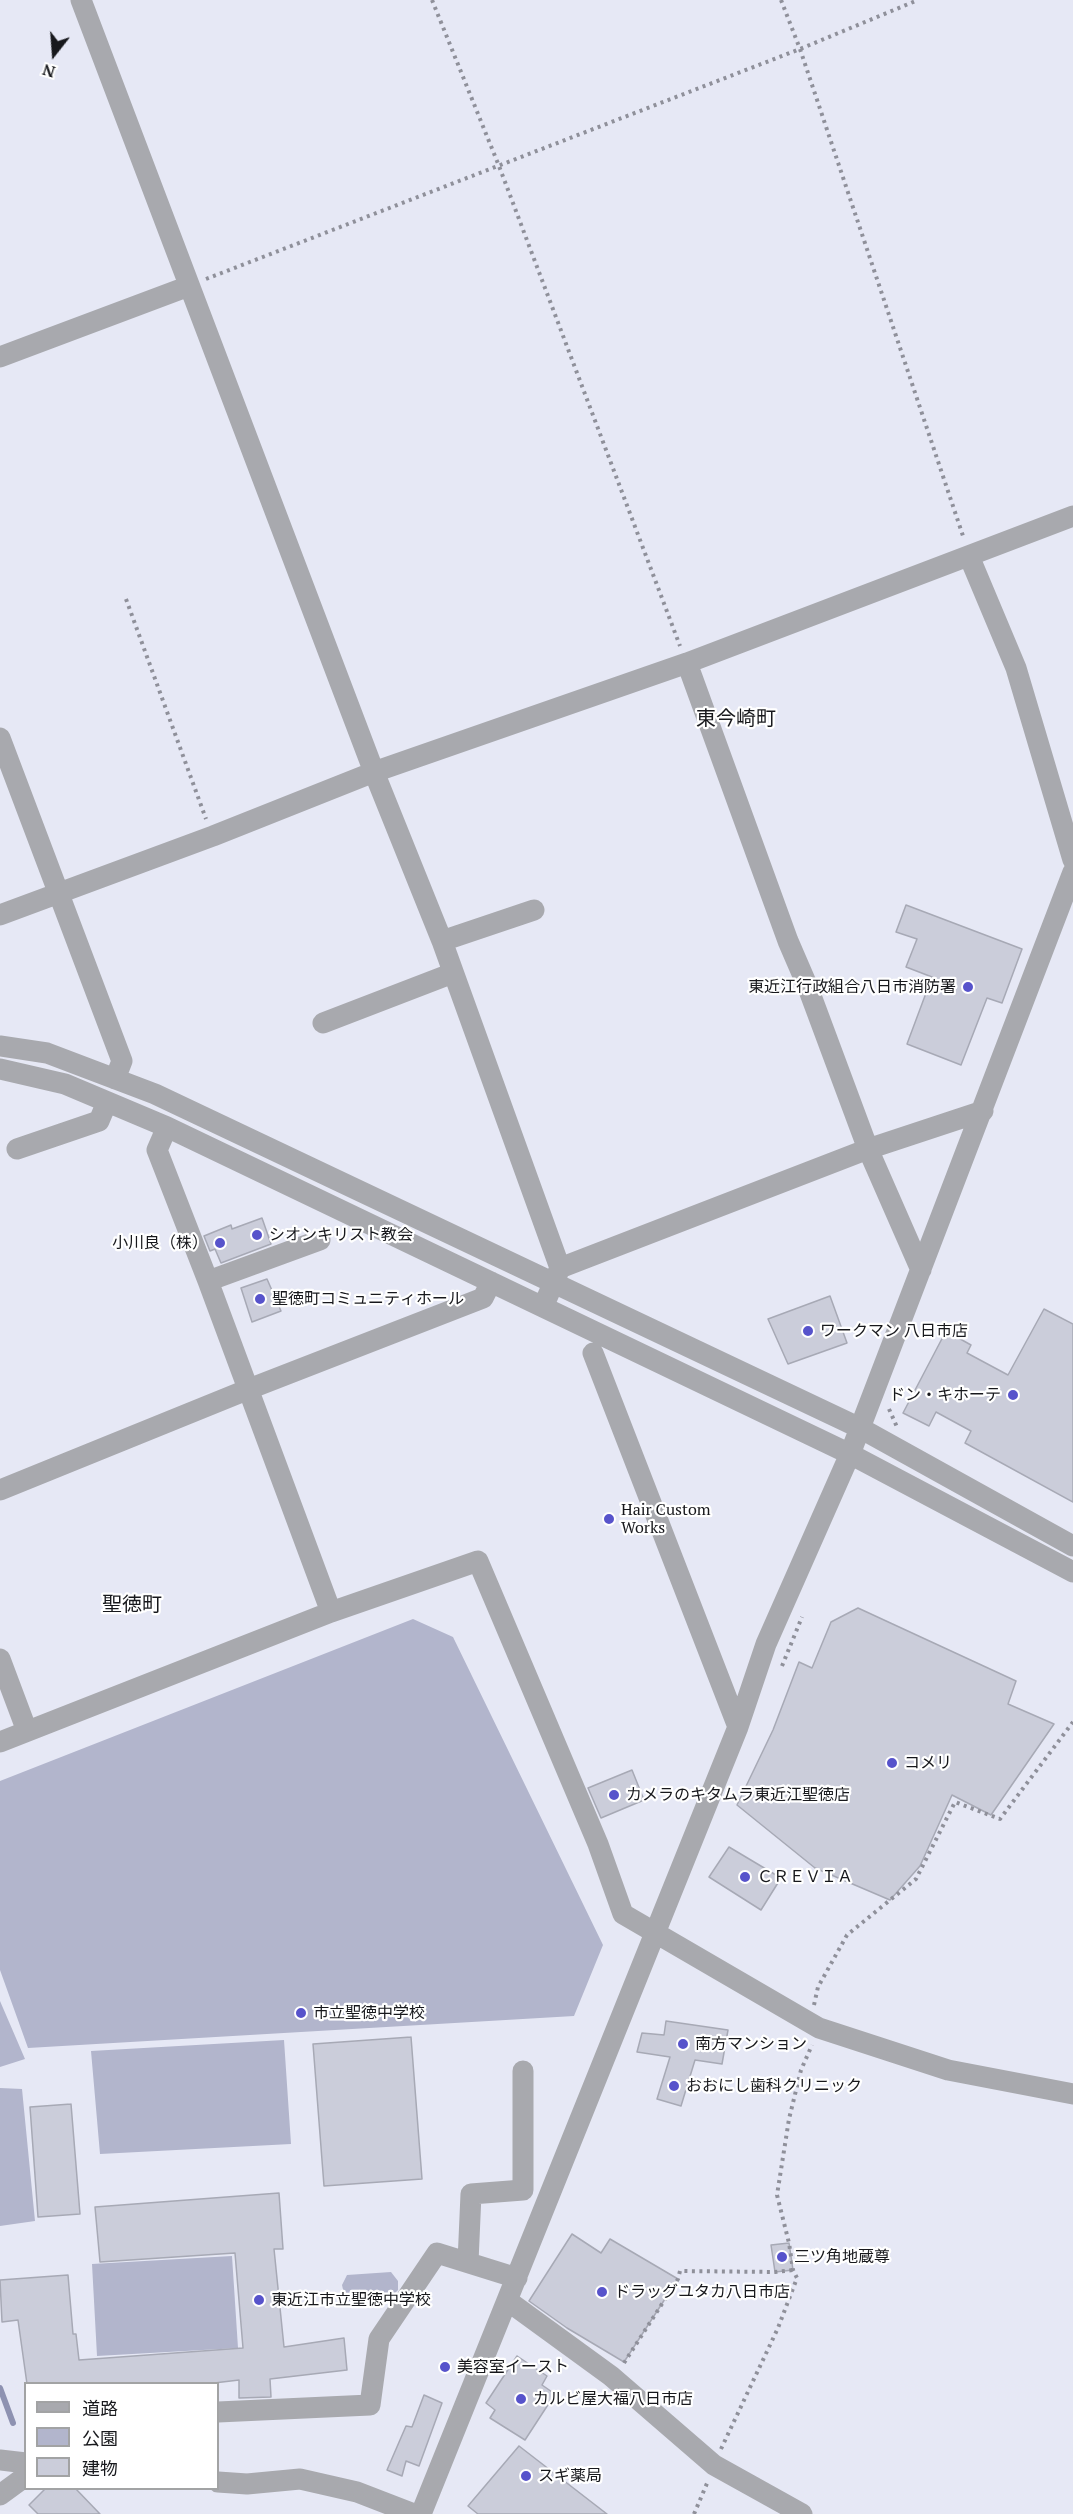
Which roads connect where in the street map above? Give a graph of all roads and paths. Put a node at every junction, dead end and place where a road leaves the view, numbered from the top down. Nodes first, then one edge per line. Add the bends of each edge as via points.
1 (81, 0) edge
2 (432, 0) edge
3 (781, 0) edge
4 (918, 0) edge
5 (800, 49) junction
6 (499, 166) junction
7 (189, 286) junction
8 (0, 357) edge
9 (1073, 516) edge
10 (969, 556) junction
11 (126, 599) dead end
12 (687, 663) junction
13 (0, 738) edge
14 (375, 772) junction
15 (213, 836) junction
16 (1073, 860) edge
17 (1073, 872) edge
18 (58, 893) junction
19 (534, 910) dead end
20 (0, 915) edge
21 (442, 941) junction
22 (453, 973) junction
23 (323, 1023) dead end
24 (0, 1046) edge
25 (0, 1069) edge
26 (115, 1079) junction
27 (107, 1102) junction
28 (983, 1112) junction
29 (167, 1127) junction
30 (17, 1149) dead end
31 (868, 1149) junction
32 (320, 1240) dead end
33 (921, 1270) junction
34 (557, 1275) junction
35 (208, 1281) junction
36 (491, 1282) junction
37 (543, 1307) junction
38 (593, 1353) dead end
39 (249, 1389) junction
40 (888, 1407) dead end
41 (860, 1428) junction
42 (902, 1438) dead end
43 (850, 1454) junction
44 (0, 1490) edge
45 (1073, 1546) edge
46 (1073, 1572) edge
47 (805, 1610) dead end
48 (331, 1612) junction
49 (0, 1659) edge
50 (778, 1674) dead end
51 (1073, 1722) edge
52 (738, 1727) junction
53 (27, 1731) junction
54 (0, 1742) edge
55 (656, 1934) junction
56 (815, 2025) junction
57 (523, 2071) dead end
58 (1073, 2094) edge
59 (468, 2262) junction
60 (793, 2270) junction
61 (517, 2278) junction
62 (508, 2301) junction
63 (614, 2378) junction
64 (219, 2412) edge
65 (0, 2460) edge
66 (24, 2463) edge
67 (714, 2465) junction
68 (24, 2477) edge
69 (219, 2482) edge
70 (0, 2495) edge
71 (414, 2514) edge
72 (421, 2514) edge
73 (694, 2514) edge
74 (802, 2514) edge

1 - 7 street
2 - 6 path
3 - 5 path
4 - 5 path
5 - 6 path
5 - 10 path
6 - 7 path
6 - 12 path
7 - 8 street
7 - 14 street
9 - 10 street
10 - 12 street
10 - 16 street via 1016,668
11 - 15 path
12 - 14 street
12 - 31 street
13 - 18 street
14 - 15 street
14 - 21 street
15 - 18 street
17 - 28 street
18 - 20 street
18 - 26 street via 122,1061
19 - 21 street
21 - 22 street
22 - 23 street
22 - 34 street
24 - 26 street via 47,1053
25 - 27 street via 65,1084
26 - 34 street
27 - 29 street
27 - 30 street via 99,1121
28 - 31 street
28 - 33 street
29 - 35 street via 156,1150
29 - 36 street
31 - 33 street
31 - 34 street
32 - 35 street
33 - 41 street
34 - 37 street
34 - 41 street
35 - 39 street
36 - 37 street
36 - 39 street via 483,1298
37 - 43 street
38 - 52 street
39 - 44 street
39 - 48 street
40 - 42 path
41 - 43 street
41 - 45 street
43 - 46 street
43 - 52 street via 766,1644
47 - 50 path
48 - 53 street
48 - 55 street via 478,1561 598,1844 623,1914
49 - 53 street
51 - 56 path via 1000,1819 955,1802 916,1879 847,1935 818,1987
52 - 55 street
53 - 54 street
55 - 56 street
55 - 61 street
56 - 58 street via 948,2070
56 - 60 path via 801,2070 777,2195
57 - 59 street via 523,2190 471,2194
59 - 61 street
59 - 64 street via 437,2253 379,2339 370,2405
60 - 63 path via 680,2271
60 - 67 path via 797,2278 778,2328
61 - 62 street
62 - 63 street
62 - 72 street
63 - 67 street
65 - 66 street
67 - 73 path
67 - 74 street
68 - 70 street
69 - 71 street via 300,2479 357,2492

